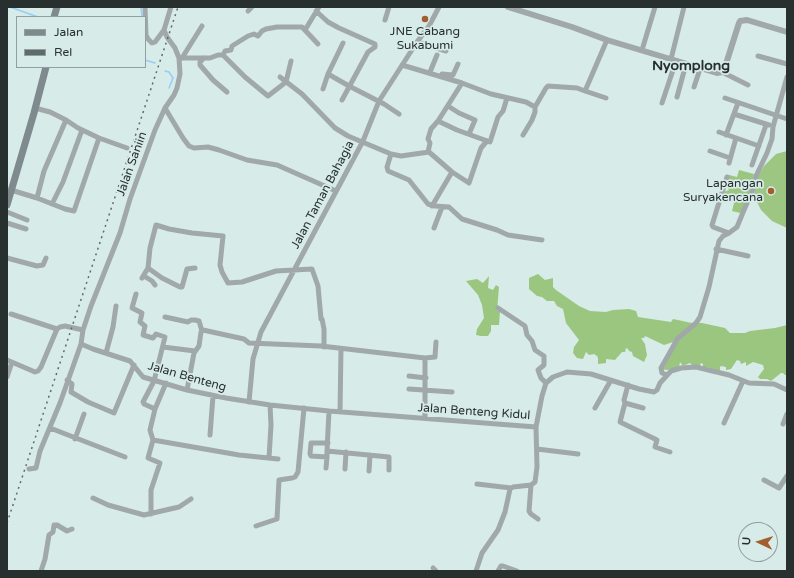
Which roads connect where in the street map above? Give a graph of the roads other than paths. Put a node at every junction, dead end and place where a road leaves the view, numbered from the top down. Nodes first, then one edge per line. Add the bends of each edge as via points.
1 (172, 7) edge
2 (389, 7) edge
3 (439, 7) edge
4 (508, 7) edge
5 (655, 7) edge
6 (684, 7) edge
7 (318, 9) edge
8 (385, 20) dead end
9 (202, 26) dead end
10 (164, 30) junction
11 (305, 30) junction
12 (146, 32) edge
13 (787, 32) edge
14 (607, 40) junction
15 (417, 42) junction
16 (343, 43) dead end
17 (318, 44) dead end
18 (642, 50) junction
19 (446, 51) dead end
20 (223, 55) junction
21 (437, 55) dead end
22 (758, 56) dead end
23 (180, 58) junction
24 (204, 58) junction
25 (673, 60) junction
26 (291, 61) dead end
27 (402, 64) junction
28 (458, 64) dead end
29 (686, 64) junction
30 (787, 64) edge
31 (46, 68) edge
32 (700, 69) junction
33 (430, 72) junction
34 (722, 72) junction
35 (328, 74) junction
36 (280, 77) dead end
37 (787, 77) edge
38 (286, 82) junction
39 (462, 83) junction
40 (748, 85) dead end
41 (349, 86) junction
42 (694, 87) dead end
43 (323, 89) dead end
44 (585, 91) junction
45 (228, 92) dead end
46 (678, 97) dead end
47 (507, 98) junction
48 (606, 98) dead end
49 (724, 98) dead end
50 (342, 100) dead end
51 (379, 102) junction
52 (662, 103) dead end
53 (738, 103) junction
54 (448, 106) junction
55 (535, 106) junction
56 (36, 108) junction
57 (165, 108) junction
58 (398, 114) dead end
59 (734, 114) junction
60 (776, 115) junction
61 (787, 118) edge
62 (66, 120) junction
63 (438, 122) junction
64 (766, 125) junction
65 (773, 127) junction
66 (82, 130) junction
67 (719, 132) dead end
68 (469, 134) junction
69 (523, 135) dead end
70 (726, 135) junction
71 (99, 138) junction
72 (736, 138) junction
73 (487, 141) junction
74 (363, 142) junction
75 (759, 146) junction
76 (127, 148) dead end
77 (710, 151) dead end
78 (428, 152) junction
79 (391, 154) junction
80 (752, 165) dead end
81 (452, 172) junction
82 (727, 177) dead end
83 (11, 190) junction
84 (336, 191) junction
85 (36, 198) junction
86 (52, 204) junction
87 (7, 205) edge
88 (432, 206) junction
89 (442, 207) junction
90 (7, 212) edge
91 (27, 220) dead end
92 (7, 223) edge
93 (434, 228) dead end
94 (26, 229) dead end
95 (729, 233) junction
96 (542, 240) dead end
97 (716, 249) junction
98 (748, 256) dead end
99 (7, 258) edge
100 (46, 258) dead end
101 (148, 268) junction
102 (195, 268) dead end
103 (295, 270) junction
104 (155, 285) dead end
105 (136, 294) dead end
106 (116, 306) dead end
107 (498, 308) dead end
108 (11, 314) dead end
109 (165, 317) dead end
110 (57, 329) junction
111 (83, 330) junction
112 (202, 331) junction
113 (436, 342) dead end
114 (257, 343) junction
115 (81, 344) junction
116 (163, 347) junction
117 (324, 347) junction
118 (341, 349) junction
119 (195, 351) junction
120 (106, 353) junction
121 (425, 358) junction
122 (10, 361) edge
123 (134, 365) junction
124 (667, 375) junction
125 (409, 376) dead end
126 (7, 377) edge
127 (426, 378) junction
128 (67, 380) junction
129 (154, 380) junction
130 (611, 380) junction
131 (743, 381) junction
132 (166, 383) junction
133 (546, 383) junction
134 (628, 385) junction
135 (409, 389) dead end
136 (187, 390) junction
137 (426, 390) junction
138 (787, 390) edge
139 (452, 392) dead end
140 (213, 396) junction
141 (249, 402) junction
142 (625, 403) junction
143 (270, 405) junction
144 (304, 408) junction
145 (595, 408) dead end
146 (642, 408) dead end
147 (155, 409) junction
148 (329, 411) junction
149 (340, 412) junction
150 (84, 414) dead end
151 (787, 414) edge
152 (425, 418) junction
153 (724, 423) dead end
154 (783, 424) dead end
155 (536, 427) junction
156 (50, 428) junction
157 (210, 435) dead end
158 (75, 438) junction
159 (153, 440) junction
160 (328, 444) junction
161 (537, 449) junction
162 (327, 451) junction
163 (346, 452) junction
164 (670, 452) dead end
165 (578, 454) dead end
166 (370, 455) junction
167 (125, 457) dead end
168 (327, 457) junction
169 (269, 458) junction
170 (278, 459) dead end
171 (326, 468) dead end
172 (29, 469) dead end
173 (345, 469) dead end
174 (389, 470) dead end
175 (369, 471) dead end
176 (787, 476) edge
177 (764, 480) dead end
178 (477, 484) dead end
179 (531, 485) junction
180 (511, 488) junction
181 (93, 498) dead end
182 (191, 499) dead end
183 (150, 514) junction
184 (538, 519) dead end
185 (256, 526) dead end
186 (72, 529) dead end
187 (41, 571) edge
188 (476, 571) edge
189 (498, 571) edge
190 (517, 571) edge

1 - 10 street
2 - 8 street
3 - 15 street, Jalan Taman Bahagia via 430,26
4 - 14 street
5 - 18 street
6 - 25 street
7 - 11 street
7 - 41 street via 328,22 375,44
9 - 23 street
10 - 12 street via 155,42 148,39
10 - 23 street, Jalan Saniin
11 - 17 street
11 - 20 street via 298,26 270,28 258,36 254,34 241,40
13 - 34 street via 747,20 740,21
14 - 18 street
14 - 44 street
15 - 19 street
15 - 27 street, Jalan Taman Bahagia
16 - 35 street
18 - 25 street
20 - 24 street
20 - 38 street via 268,96
21 - 33 street
22 - 30 street
23 - 24 street
23 - 57 street, Jalan Saniin via 177,88
24 - 45 street via 200,65
25 - 29 street
25 - 52 street
26 - 38 street
27 - 33 street
27 - 39 street
27 - 51 street, Jalan Taman Bahagia
28 - 33 street via 453,75
29 - 32 street
29 - 46 street
31 - 56 main road
32 - 34 street
32 - 42 street
34 - 40 street
35 - 41 street
35 - 43 street
36 - 38 street
37 - 60 street
38 - 74 street via 302,94 335,128
39 - 47 street
39 - 54 street
41 - 50 street
41 - 51 street
44 - 48 street
44 - 55 street via 548,86
47 - 55 street
47 - 73 street via 491,140
49 - 53 street
51 - 58 street
51 - 74 street, Jalan Taman Bahagia
53 - 59 street
53 - 60 street
54 - 63 street
54 - 68 street via 475,120
55 - 69 street via 532,120
56 - 62 street
56 - 83 main road
57 - 84 street via 189,146 208,147 247,160 277,165
57 - 111 street, Jalan Saniin
59 - 64 street
59 - 70 street
60 - 61 street
60 - 65 street
62 - 66 street
62 - 85 street via 44,171
63 - 68 street
63 - 78 street via 428,135
64 - 65 street
64 - 75 street
65 - 95 street via 767,153 737,227
66 - 71 street
66 - 86 street
67 - 70 street
68 - 73 street
70 - 72 street
71 - 76 street
71 - 86 street via 74,211
72 - 75 street
72 - 77 street via 729,160
73 - 81 street via 481,148 470,183
74 - 79 street
74 - 84 street, Jalan Taman Bahagia
75 - 80 street
78 - 79 street via 401,156
78 - 81 street
79 - 88 street via 388,171 409,180 425,202
81 - 88 street
82 - 95 street via 712,224 713,227
83 - 85 street
83 - 87 main road
84 - 103 street, Jalan Taman Bahagia
85 - 86 street
88 - 89 street
89 - 93 street
89 - 96 street via 450,208 462,218 508,235
90 - 91 street
92 - 94 street
95 - 97 street via 721,238
97 - 98 street
97 - 124 street via 709,288 699,320 677,339 661,368 662,373
99 - 100 street via 37,266 43,265
101 - 102 street via 180,288 187,269
101 - 103 street via 150,248 157,225 192,233 224,236 220,265 228,283 242,282 276,270
101 - 104 street via 143,277
103 - 114 street, Jalan Taman Bahagia
103 - 117 street via 313,270 319,292
105 - 116 street via 132,308 142,312 140,322 144,326 143,335 153,338 156,334 164,336
106 - 120 street
107 - 133 street via 524,325 535,350 544,356 544,365 538,370
108 - 110 street
109 - 112 street via 188,322 199,321
110 - 111 street via 65,326
110 - 122 street via 38,372
111 - 115 street
112 - 114 street via 222,333 244,339 249,343
112 - 119 street via 199,346
113 - 121 street via 435,357
114 - 117 street
114 - 141 street, Jalan Taman Bahagia
115 - 120 street, Jalan Benteng
115 - 128 street
116 - 119 street
116 - 129 street
117 - 118 street
118 - 121 street
118 - 149 street
119 - 136 street
120 - 123 street, Jalan Benteng via 130,361
121 - 127 street
122 - 126 street
123 - 128 street via 114,413 71,392 71,384
123 - 129 street, Jalan Benteng via 143,377
124 - 131 street via 675,369 696,367
124 - 134 street via 654,392
125 - 127 street
127 - 137 street
128 - 156 street
129 - 132 street, Jalan Benteng
129 - 147 street via 143,403
130 - 133 street via 575,371 557,376
130 - 134 street
130 - 145 street
131 - 138 street via 751,384 774,384
131 - 153 street
132 - 136 street, Jalan Benteng
132 - 147 street
133 - 155 street, Jalan Benteng Kidul
134 - 142 street
135 - 137 street
136 - 140 street, Jalan Benteng
137 - 139 street
137 - 152 street
140 - 141 street, Jalan Benteng
140 - 157 street
141 - 143 street, Jalan Benteng Kidul
142 - 146 street
142 - 164 street via 620,422 657,440 655,447
143 - 144 street, Jalan Benteng Kidul
143 - 169 street
144 - 148 street, Jalan Benteng Kidul
144 - 185 street via 298,472 295,477 279,480 278,519
147 - 159 street via 150,430
148 - 149 street, Jalan Benteng Kidul
148 - 160 street
149 - 152 street, Jalan Benteng Kidul
150 - 158 street
151 - 154 street
152 - 155 street, Jalan Benteng Kidul
155 - 161 street
156 - 158 street
156 - 172 street via 36,468
158 - 167 street
159 - 169 street
159 - 183 street via 148,458 160,463 151,490
160 - 162 street
160 - 168 street via 313,442 310,456
161 - 165 street
161 - 179 street via 536,478
162 - 163 street
162 - 168 street
163 - 166 street
163 - 173 street
166 - 174 street via 389,456
166 - 175 street
168 - 171 street
169 - 170 street
176 - 177 street via 779,488
178 - 180 street
179 - 180 street
179 - 184 street via 529,511
180 - 188 street via 498,530 482,553
181 - 183 street via 134,513
182 - 183 street via 179,507
186 - 187 street via 67,531 54,525 53,532 49,535
189 - 190 street via 501,566

